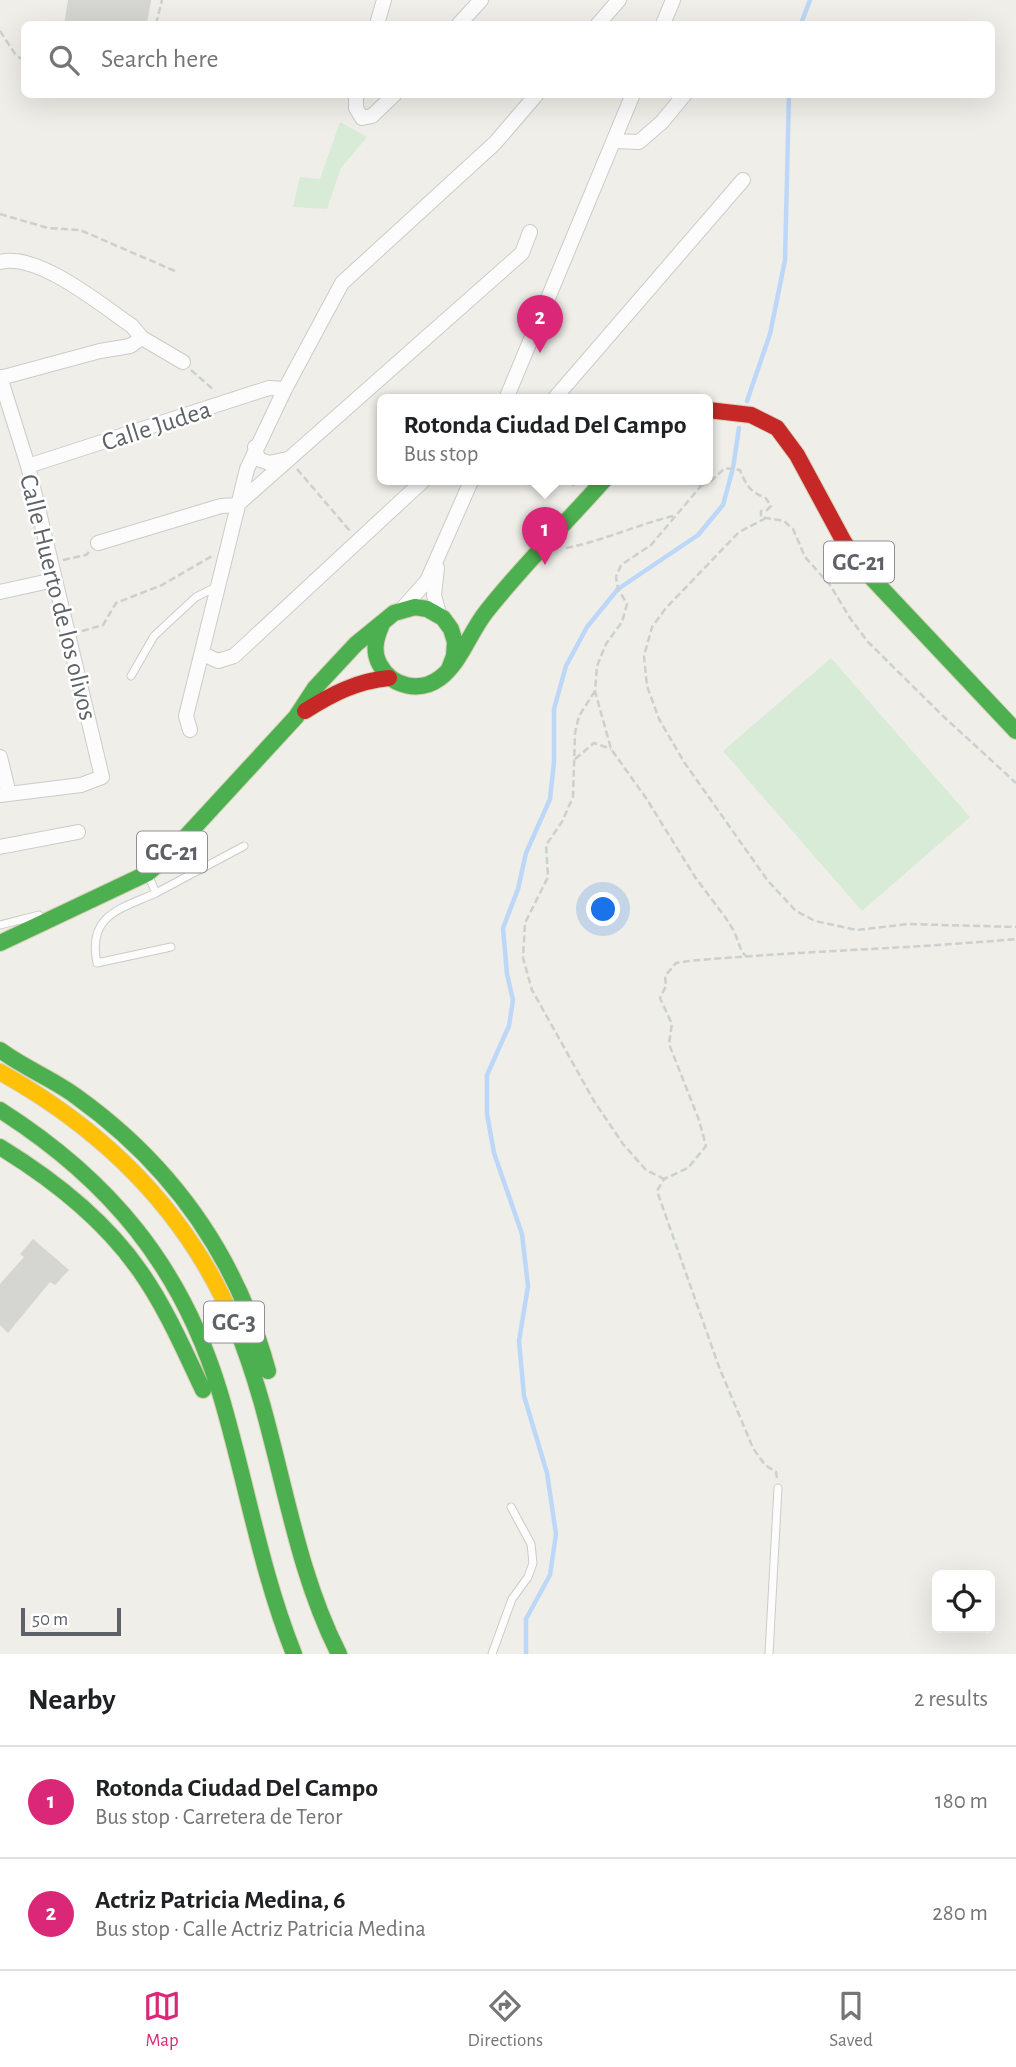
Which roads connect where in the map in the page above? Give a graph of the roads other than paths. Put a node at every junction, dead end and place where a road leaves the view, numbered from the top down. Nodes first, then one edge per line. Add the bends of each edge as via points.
1 (384, 0) edge
2 (481, 0) edge
3 (620, 0) edge
4 (673, 0) edge
5 (378, 21) edge
6 (462, 21) edge
7 (601, 21) edge
8 (664, 21) edge
9 (356, 98) edge
10 (391, 98) edge
11 (534, 98) edge
12 (631, 98) edge
13 (682, 98) edge
14 (614, 141) junction
15 (743, 180) dead end
16 (530, 232) dead end
17 (0, 262) edge
18 (142, 338) junction
19 (183, 362) road end
20 (519, 368) junction
21 (0, 377) edge
22 (285, 389) junction
23 (502, 394) edge
24 (508, 394) edge
25 (558, 394) edge
26 (713, 411) edge
27 (256, 447) junction
28 (288, 459) junction
29 (27, 466) junction
30 (419, 485) edge
31 (468, 485) edge
32 (600, 485) edge
33 (237, 505) junction
34 (98, 543) road end
35 (438, 556) junction
36 (54, 580) junction
37 (218, 586) junction
38 (0, 592) edge
39 (402, 609) junction
40 (486, 614) junction
41 (441, 616) junction
42 (382, 624) junction
43 (203, 654) junction
44 (449, 669) junction
45 (131, 676) dead end
46 (389, 678) junction
47 (296, 717) junction
48 (190, 730) dead end
49 (1016, 730) edge
50 (0, 757) edge
51 (5, 795) edge
52 (78, 832) dead end
53 (244, 846) dead end
54 (0, 847) edge
55 (148, 873) junction
56 (156, 892) junction
57 (71, 911) junction
58 (0, 925) edge
59 (4, 943) edge
60 (171, 947) dead end
61 (0, 1050) edge
62 (0, 1072) edge
63 (0, 1110) edge
64 (0, 1147) edge
65 (778, 1488) road end
66 (512, 1507) dead end
67 (311, 1586) junction
68 (268, 1589) junction
69 (294, 1654) edge
70 (339, 1654) edge
71 (492, 1654) edge
72 (769, 1654) edge

1 - 5 street
2 - 6 street
3 - 7 street
4 - 8 street
9 - 10 street via 362,118 372,116
11 - 22 street via 495,142 342,283
12 - 14 street
13 - 14 street via 639,142
14 - 20 street
15 - 25 street
16 - 28 street via 522,253
17 - 18 street via 46,268 132,326
18 - 19 street
18 - 21 street via 130,346
20 - 23 street
20 - 24 street
21 - 29 street, Calle Huerto de los olivos
22 - 27 street
22 - 29 street, Calle Judea via 269,388
26 - 49 main road, GC-21 via 751,415 777,428 797,455 844,542 869,575
27 - 28 street via 258,458 269,463
27 - 33 street
28 - 33 street
29 - 36 street, Calle Huerto de los olivos
30 - 43 street via 234,656 218,661
31 - 35 street
32 - 40 main road, GC-21
33 - 34 street via 220,506
33 - 37 street
35 - 39 street via 427,581
35 - 41 street via 434,596
36 - 38 street
36 - 51 street, Calle Huerto de los olivos via 102,777 81,785
37 - 43 street
37 - 45 lane via 197,597 154,636
39 - 41 main road via 428,608
39 - 42 main road, GC-21
40 - 41 main road
40 - 44 main road, GC-21
41 - 44 main road via 455,642
42 - 46 main road via 376,635 376,658
42 - 47 main road, GC-21 via 315,688
43 - 48 street via 186,716
44 - 46 main road, GC-21 via 428,685 401,685
46 - 47 main road, GC-21 via 353,685
47 - 55 main road, GC-21
50 - 51 street
52 - 54 street
53 - 56 lane
55 - 56 lane
55 - 57 main road, GC-21
56 - 60 lane via 111,913 97,930 93,945 97,963
57 - 58 lane
57 - 59 main road, GC-21
61 - 67 main road via 69,1091 160,1170 231,1267 262,1345 300,1507
62 - 67 main road, GC-3 via 103,1141 181,1227 211,1274 256,1380
63 - 68 main road, GC-3 via 78,1166 119,1207 174,1287 199,1335 219,1392
64 - 68 main road via 36,1169 91,1214 140,1271 204,1392 220,1436 242,1530
65 - 72 lane
66 - 71 lane via 531,1544 533,1563 512,1599
67 - 70 main road, GC-3
68 - 69 main road, GC-3

